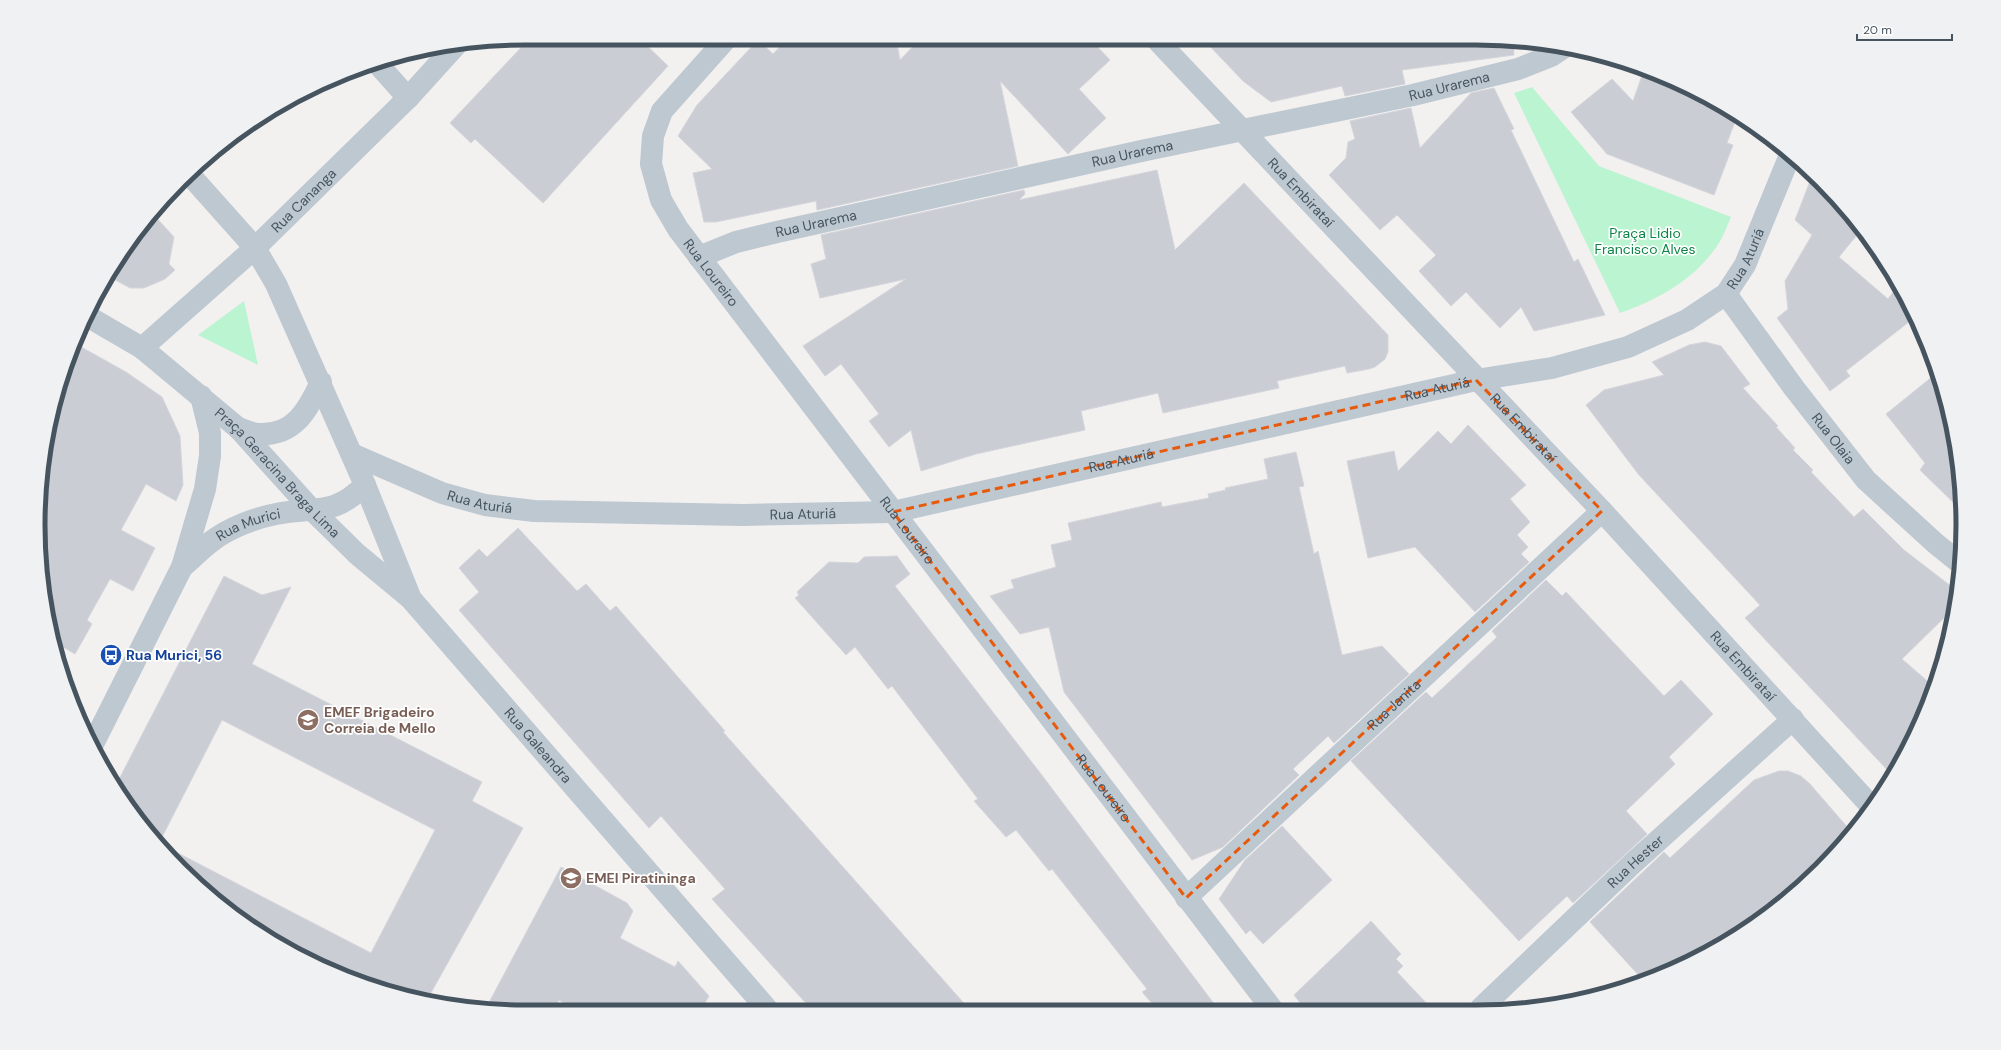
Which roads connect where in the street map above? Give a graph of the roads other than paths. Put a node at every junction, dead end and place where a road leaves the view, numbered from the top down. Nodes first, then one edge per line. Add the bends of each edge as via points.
1 (721, 45) edge
2 (1162, 45) edge
3 (451, 51) edge
4 (1557, 52) edge
5 (381, 67) edge
6 (408, 98) junction
7 (1241, 130) junction
8 (1788, 160) edge
9 (193, 179) edge
10 (255, 248) junction
11 (699, 257) junction
12 (1726, 294) junction
13 (92, 319) edge
14 (142, 348) junction
15 (1476, 380) junction
16 (321, 382) junction
17 (201, 396) junction
18 (238, 428) junction
19 (352, 454) junction
20 (365, 485) junction
21 (312, 510) junction
22 (1602, 511) junction
23 (893, 512) junction
24 (1955, 559) edge
25 (182, 568) junction
26 (411, 599) junction
27 (1793, 719) junction
28 (96, 739) edge
29 (1868, 802) edge
30 (1186, 898) junction
31 (764, 1005) edge
32 (1269, 1005) edge
33 (1484, 1005) edge

1 - 11 street, Rua Loureiro via 662,111 653,136 651,164 661,200 678,230
2 - 7 street, Rua Embirataí
3 - 6 street, Rua Cananga
4 - 7 street, Rua Urarema via 1518,69 1413,95
5 - 6 street
6 - 10 street, Rua Cananga
7 - 11 street, Rua Urarema via 736,242
7 - 15 street, Rua Embirataí
8 - 12 street, Rua Aturiá via 1745,265
9 - 10 street
10 - 14 street, Rua Cananga
10 - 16 street via 276,284
11 - 23 street, Rua Loureiro
12 - 15 street, Rua Aturiá via 1687,320 1628,347 1552,368
12 - 24 street, Rua Olaia via 1794,388 1866,480
13 - 14 street, Praça Geracina Braga Lima
14 - 17 street, Praça Geracina Braga Lima
15 - 22 street, Rua Embirataí
15 - 23 street, Rua Aturiá
16 - 18 street via 299,421 280,431 258,434
16 - 19 street
17 - 18 street, Praça Geracina Braga Lima
17 - 25 street, Rua Murici via 210,433 210,456 205,489
18 - 21 street, Praça Geracina Braga Lima
19 - 20 street, Rua Galeandra
19 - 23 street, Rua Aturiá via 442,493 485,505 534,511 743,515
20 - 21 street, Rua Murici via 355,496 342,504
20 - 26 street, Rua Galeandra
21 - 25 street, Rua Murici via 275,514 243,524 212,540
21 - 26 street, Praça Geracina Braga Lima via 357,554
22 - 27 street, Rua Embirataí
22 - 30 street, Rua Janita
23 - 30 street, Rua Loureiro
25 - 28 street, Rua Murici
26 - 31 street, Rua Galeandra
27 - 29 street, Rua Embirataí
27 - 33 street, Rua Hester via 1632,864
30 - 32 street, Rua Loureiro

